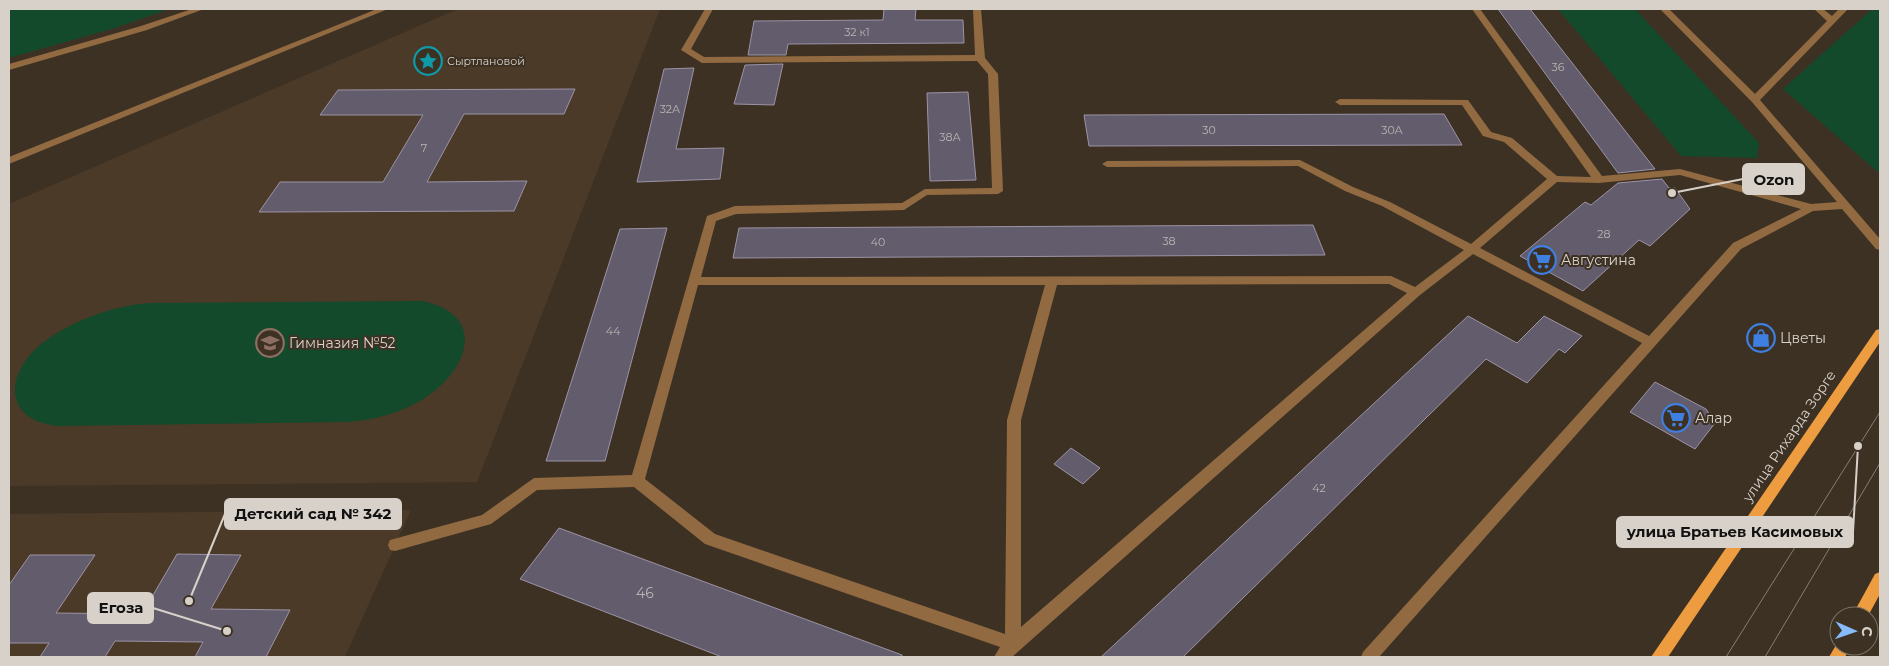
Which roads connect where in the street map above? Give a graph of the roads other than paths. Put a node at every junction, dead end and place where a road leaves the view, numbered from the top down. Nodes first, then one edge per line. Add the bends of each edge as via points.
1 (200, 9) edge
2 (384, 9) edge
3 (709, 9) edge
4 (976, 9) edge
5 (1476, 9) edge
6 (1664, 9) edge
7 (1818, 9) edge
8 (1844, 9) edge
9 (1832, 21) junction
10 (980, 58) junction
11 (9, 67) edge
12 (1755, 100) junction
13 (1340, 102) dead end
14 (9, 161) edge
15 (1107, 164) dead end
16 (1554, 179) junction
17 (1599, 180) junction
18 (1846, 205) junction
19 (1811, 208) junction
20 (1880, 246) edge
21 (1472, 250) junction
22 (693, 282) junction
23 (1052, 282) junction
24 (1416, 292) junction
25 (1880, 333) edge
26 (1650, 342) junction
27 (637, 481) junction
28 (395, 545) dead end
29 (1880, 579) edge
30 (1865, 606) edge
31 (1013, 644) junction
32 (1002, 657) edge
33 (1369, 657) edge
34 (1659, 657) edge

1 - 11 street
2 - 14 street
3 - 10 street via 686,50 702,60
4 - 10 street
5 - 17 street
6 - 12 street
7 - 9 street
8 - 9 street
9 - 12 street
10 - 22 street via 993,74 998,191 925,192 904,206 735,210 711,219
12 - 18 street
13 - 16 street via 1464,102 1487,134 1508,140
15 - 21 street via 1300,162 1349,190 1386,204
16 - 17 street
16 - 21 street
17 - 19 street via 1680,172
18 - 19 street
18 - 20 street
19 - 26 street via 1736,246
21 - 24 street
21 - 26 street
22 - 23 street
22 - 27 street
23 - 24 street via 1391,280
23 - 31 street via 1014,420
24 - 31 street
25 - 34 main road, улица Рихарда Зорге
26 - 33 street
27 - 28 street via 534,484 486,520
27 - 31 street via 710,539
29 - 30 main road
31 - 32 street

